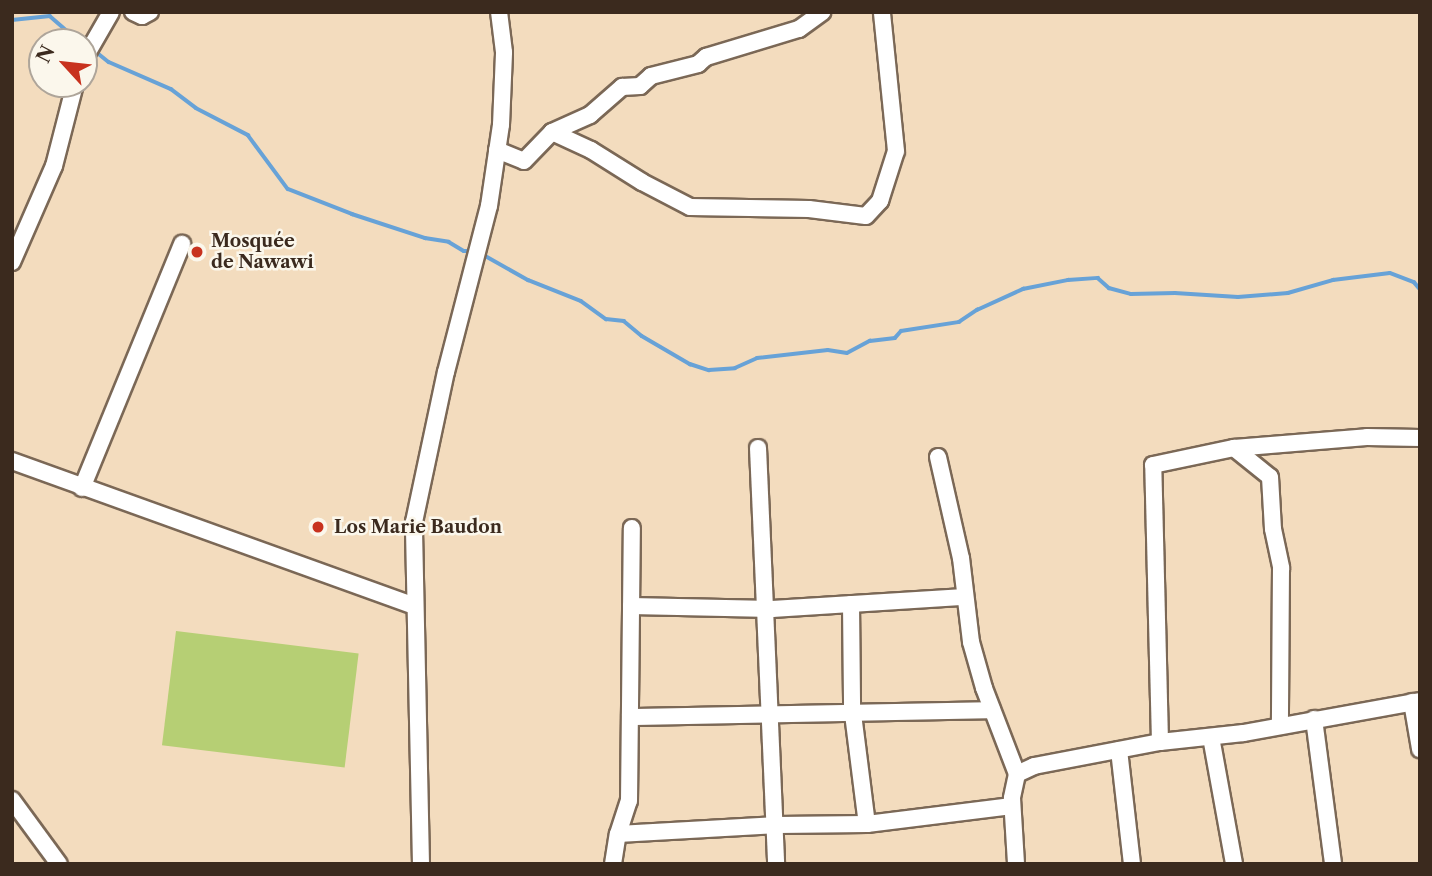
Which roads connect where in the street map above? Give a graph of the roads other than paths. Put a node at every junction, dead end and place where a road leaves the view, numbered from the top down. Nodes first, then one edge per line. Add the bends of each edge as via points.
1 (111, 12) edge
2 (133, 12) edge
3 (150, 12) edge
4 (499, 12) edge
5 (822, 12) edge
6 (882, 12) edge
7 (98, 34) edge
8 (71, 98) edge
9 (552, 132) junction
10 (497, 150) junction
11 (182, 244) dead end
12 (12, 262) edge
13 (1420, 439) edge
14 (758, 448) dead end
15 (1234, 448) junction
16 (938, 457) dead end
17 (12, 461) edge
18 (82, 488) junction
19 (632, 528) dead end
20 (965, 597) junction
21 (850, 604) junction
22 (414, 606) junction
23 (631, 606) junction
24 (764, 609) junction
25 (1416, 701) edge
26 (992, 710) junction
27 (852, 713) junction
28 (768, 714) junction
29 (630, 718) junction
30 (1314, 719) junction
31 (1280, 726) junction
32 (1210, 737) junction
33 (1160, 742) junction
34 (1420, 749) edge
35 (1119, 750) junction
36 (1017, 774) junction
37 (12, 800) edge
38 (1012, 806) junction
39 (867, 824) junction
40 (772, 825) junction
41 (618, 834) junction
42 (59, 864) edge
43 (421, 864) edge
44 (613, 864) edge
45 (776, 864) edge
46 (1016, 864) edge
47 (1132, 864) edge
48 (1234, 864) edge
49 (1333, 864) edge

1 - 7 street
2 - 3 street via 142,16
4 - 10 street via 504,52
5 - 9 street via 799,29 651,76 640,86 622,87 590,114
6 - 9 street via 897,151 880,201 866,216 809,209 690,207
8 - 12 street via 54,166
9 - 10 street via 524,161
10 - 22 street via 489,206 414,522
11 - 18 street
13 - 15 street via 1367,437
14 - 24 street
15 - 31 street via 1270,477 1281,568
15 - 33 street via 1153,465
16 - 20 street
17 - 18 street
18 - 22 street
19 - 23 street
20 - 21 street
20 - 26 street via 971,642
21 - 24 street
21 - 27 street
22 - 43 street
23 - 24 street
23 - 29 street
24 - 28 street
25 - 30 street
25 - 34 street
26 - 27 street
26 - 36 street
27 - 28 street
27 - 39 street
28 - 29 street
28 - 40 street
29 - 41 street via 629,801
30 - 31 street
30 - 49 street
31 - 32 street
32 - 33 street
32 - 48 street
33 - 35 street
35 - 36 street via 1034,766
35 - 47 street
36 - 38 street
37 - 42 street
38 - 39 street
38 - 46 street
39 - 40 street
40 - 41 street
40 - 45 street
41 - 44 street

